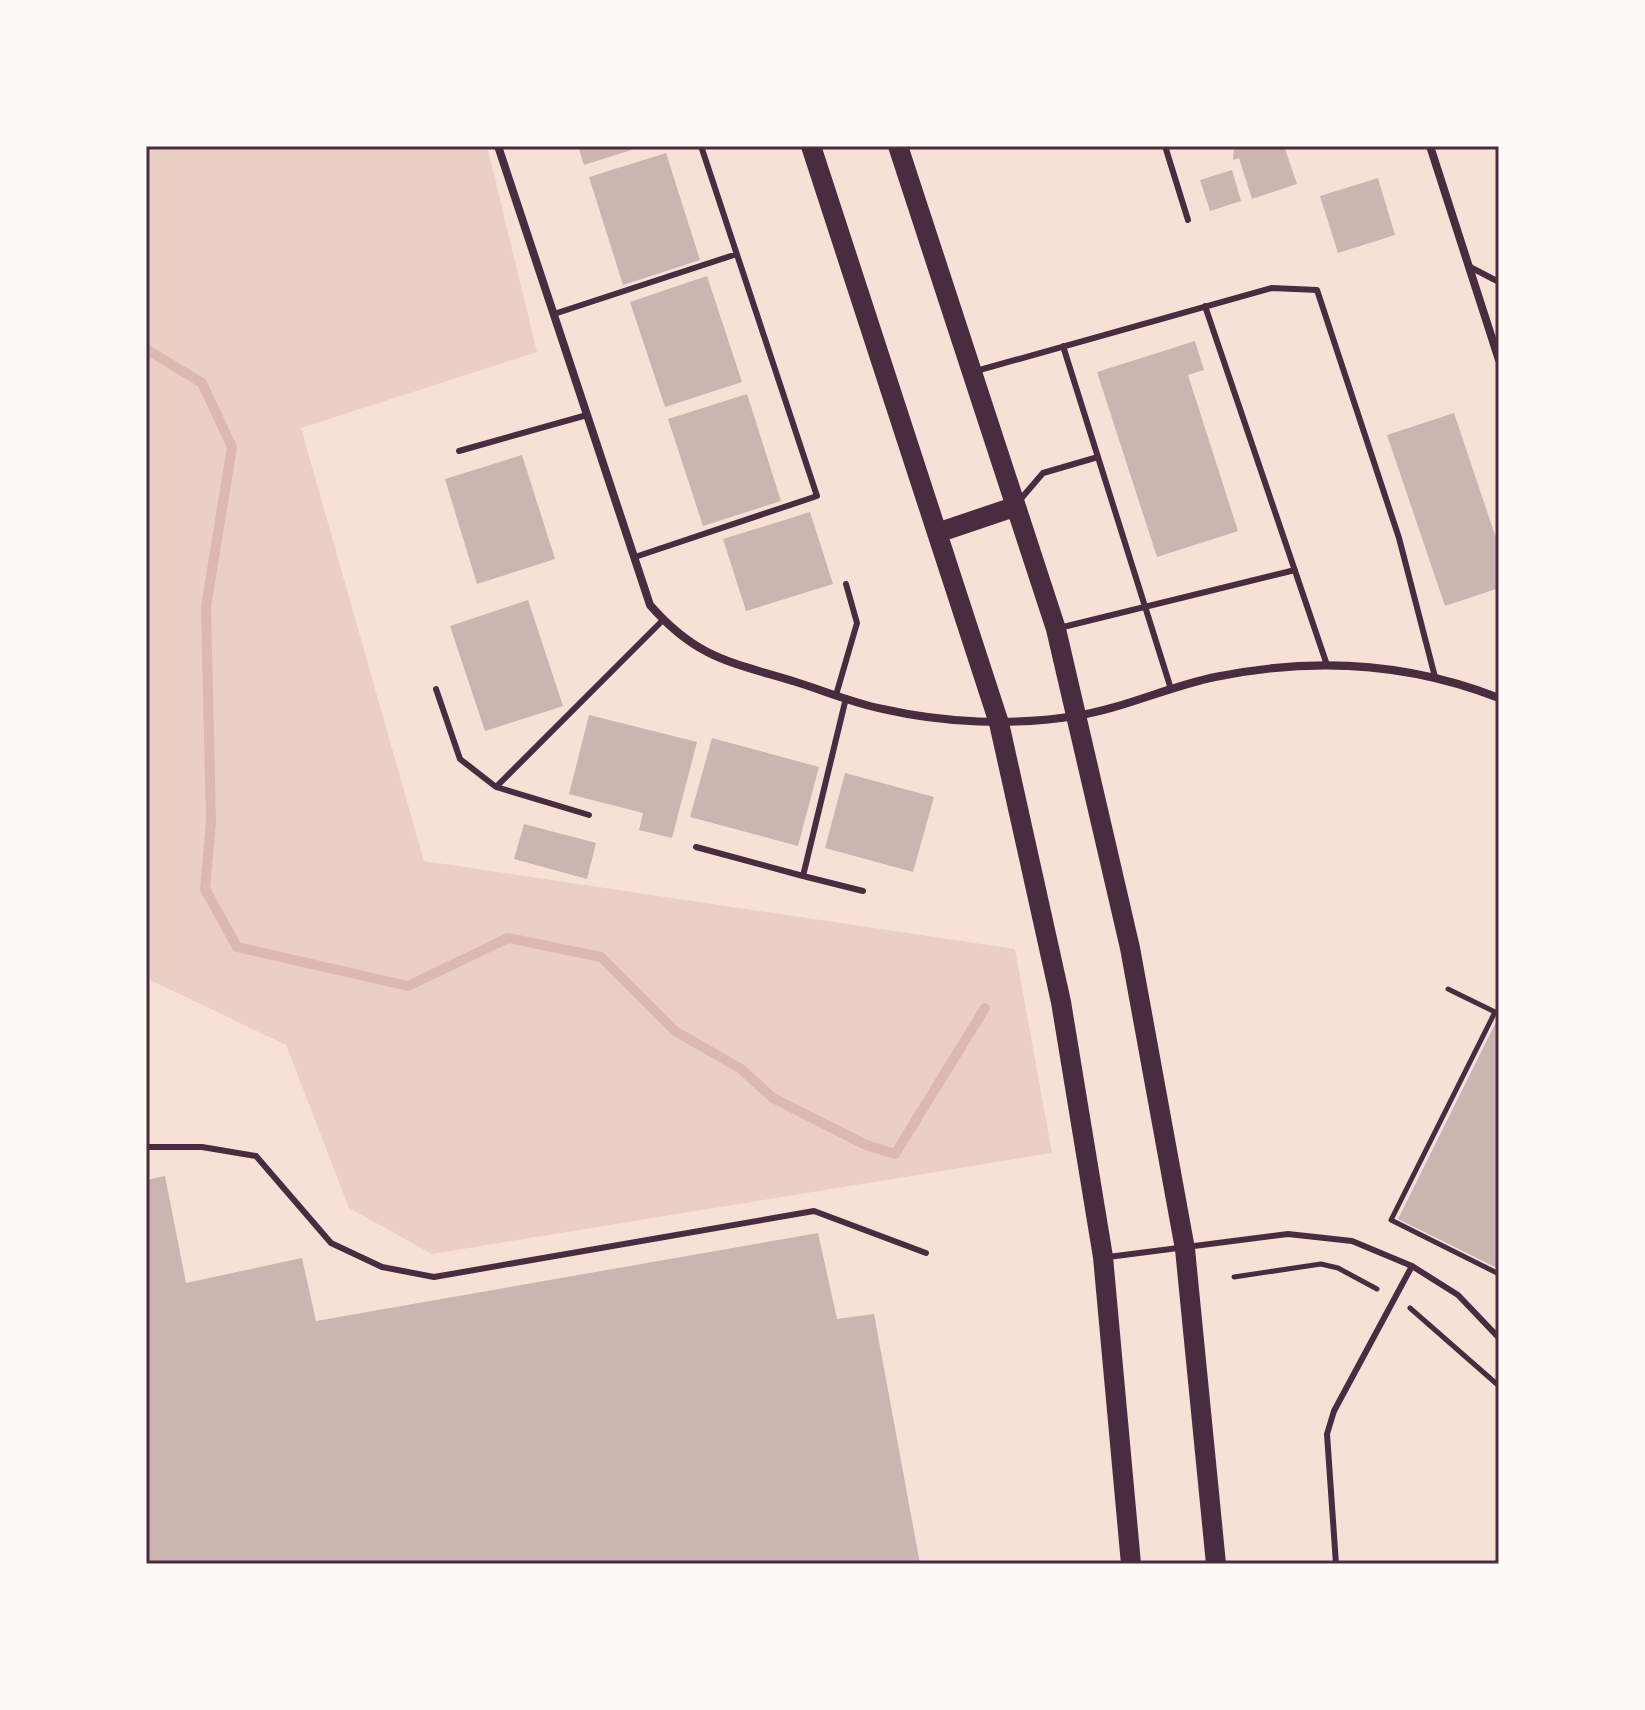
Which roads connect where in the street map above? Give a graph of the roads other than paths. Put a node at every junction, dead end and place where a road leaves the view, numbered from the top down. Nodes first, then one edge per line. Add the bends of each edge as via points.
1 (498, 146) edge
2 (701, 146) edge
3 (811, 146) edge
4 (898, 146) edge
5 (1165, 146) edge
6 (1430, 146) edge
7 (1188, 220) dead end
8 (737, 254) junction
9 (1470, 267) junction
10 (1499, 282) edge
11 (1205, 306) junction
12 (554, 314) junction
13 (1063, 346) junction
14 (1499, 360) edge
15 (971, 372) junction
16 (587, 415) junction
17 (459, 451) dead end
18 (1098, 457) junction
19 (1014, 507) junction
20 (937, 533) junction
21 (635, 557) junction
22 (1295, 570) junction
23 (846, 584) dead end
24 (1146, 609) junction
25 (663, 620) junction
26 (1056, 629) junction
27 (1327, 665) junction
28 (1435, 677) junction
29 (436, 689) dead end
30 (1171, 689) junction
31 (841, 696) junction
32 (1499, 698) edge
33 (1076, 716) junction
34 (999, 723) junction
35 (496, 787) junction
36 (589, 815) dead end
37 (696, 847) dead end
38 (803, 876) junction
39 (863, 891) dead end
40 (146, 1147) edge
41 (1185, 1249) junction
42 (926, 1253) dead end
43 (1103, 1257) junction
44 (1412, 1266) junction
45 (1499, 1338) edge
46 (1131, 1564) edge
47 (1216, 1564) edge
48 (1336, 1564) edge

1 - 12 street
2 - 8 lane
3 - 20 main road
4 - 15 main road
5 - 7 lane
6 - 9 street
8 - 12 lane
8 - 21 lane via 817,496
9 - 10 lane
9 - 14 street
11 - 13 lane
11 - 22 lane
11 - 28 lane via 1272,288 1317,290 1399,538
12 - 16 street
13 - 15 lane
13 - 18 lane
15 - 19 main road
16 - 17 lane
16 - 21 street
18 - 19 lane via 1043,473
18 - 24 lane
19 - 20 main road
19 - 26 main road
20 - 34 main road
21 - 25 street via 650,605
22 - 24 lane
22 - 27 lane
23 - 31 lane via 857,623
24 - 26 lane
24 - 30 lane
25 - 31 street via 708,654
25 - 35 lane
26 - 33 main road
27 - 28 street via 1380,666
27 - 30 street via 1215,677
28 - 32 street
29 - 35 lane via 460,759
30 - 33 street
31 - 34 street via 883,709
31 - 38 lane
33 - 34 street
33 - 41 main road via 1130,948
34 - 43 main road via 1061,1002
35 - 36 lane
37 - 38 lane
38 - 39 lane
40 - 42 lane via 202,1147 256,1156 331,1243 382,1267 434,1277 814,1211
41 - 43 lane
41 - 44 lane via 1288,1234 1352,1241
41 - 47 main road
43 - 46 main road
44 - 45 lane via 1458,1295
44 - 48 lane via 1334,1411 1327,1434

